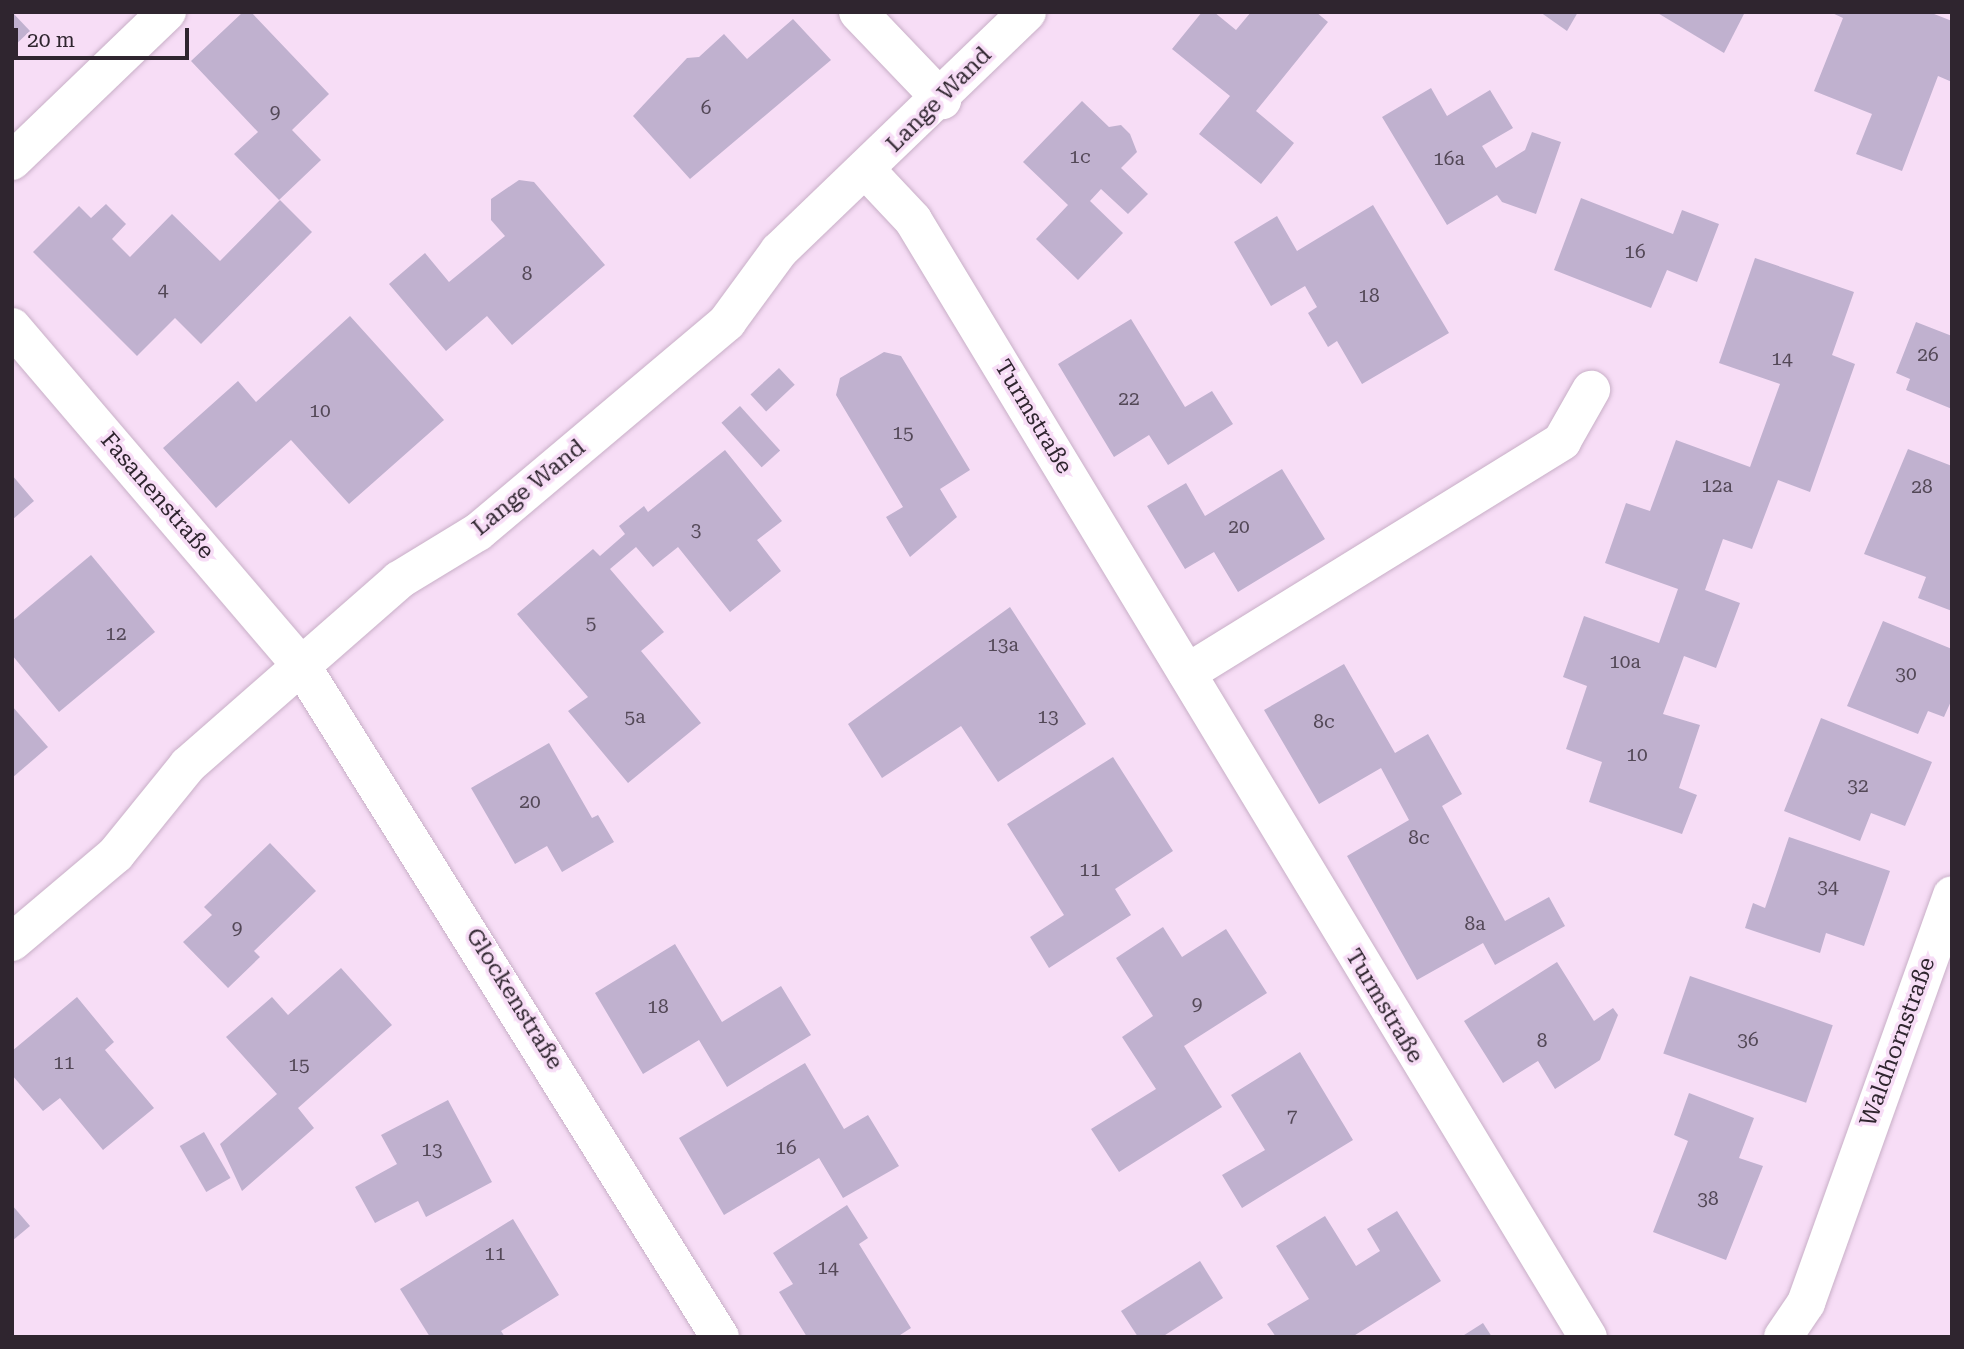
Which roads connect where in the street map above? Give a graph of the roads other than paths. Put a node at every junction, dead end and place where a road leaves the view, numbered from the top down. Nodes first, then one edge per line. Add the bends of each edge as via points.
1 (167, 12) edge
2 (858, 12) edge
3 (1027, 12) edge
4 (942, 100) junction
5 (12, 160) edge
6 (867, 171) junction
7 (12, 327) edge
8 (1591, 390) dead end
9 (301, 665) junction
10 (1187, 673) junction
11 (1952, 895) edge
12 (12, 942) edge
13 (720, 1337) edge
14 (1588, 1337) edge
15 (1783, 1337) edge

1 - 5 street
2 - 4 street
3 - 4 street, Lange Wand
4 - 6 street, Lange Wand
6 - 9 street, Lange Wand via 779,251 727,321 478,532 399,580
6 - 10 street, Turmstraße via 913,220
7 - 9 street, Fasanenstraße
8 - 10 street via 1562,440
9 - 12 street, Lange Wand via 188,765 116,854
9 - 13 street, Glockenstraße
10 - 14 street, Turmstraße
11 - 15 street, Waldhornstraße via 1806,1303

